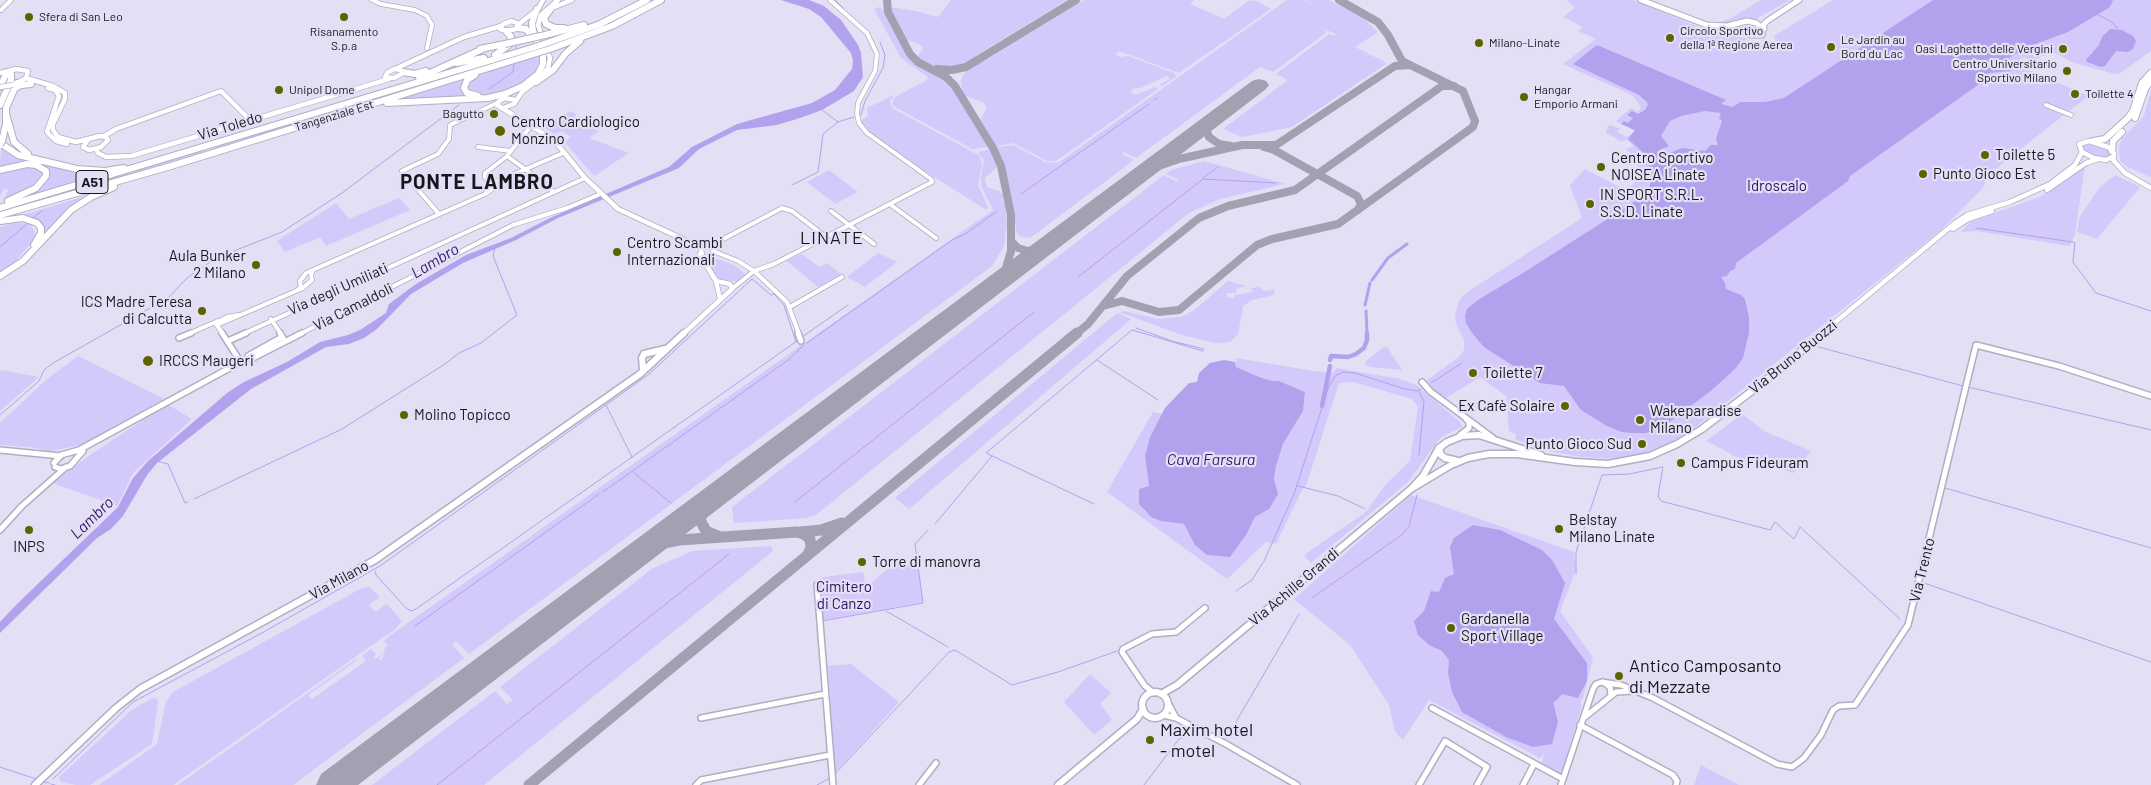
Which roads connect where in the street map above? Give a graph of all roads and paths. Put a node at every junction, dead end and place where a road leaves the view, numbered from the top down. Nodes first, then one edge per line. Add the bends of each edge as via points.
1 (11, 0) edge
2 (372, 0) edge
3 (538, 0) edge
4 (543, 0) edge
5 (558, 0) edge
6 (572, 0) edge
7 (641, 0) edge
8 (647, 0) edge
9 (661, 0) edge
10 (830, 0) edge
11 (1640, 0) edge
12 (1793, 0) edge
13 (1799, 0) edge
14 (0, 8) edge
15 (537, 9) junction
16 (550, 10) junction
17 (538, 22) junction
18 (1750, 22) junction
19 (518, 24) junction
20 (1737, 24) junction
21 (581, 26) junction
22 (612, 26) junction
23 (502, 29) junction
24 (1764, 29) junction
25 (533, 31) junction
26 (1742, 32) junction
27 (549, 46) junction
28 (427, 48) dead end
29 (485, 48) junction
30 (536, 50) junction
31 (416, 60) junction
32 (510, 62) junction
33 (439, 68) junction
34 (395, 69) junction
35 (7, 72) edge
36 (403, 72) junction
37 (2151, 73) edge
38 (387, 77) junction
39 (26, 78) junction
40 (2151, 80) edge
41 (33, 82) junction
42 (536, 82) junction
43 (1, 84) edge
44 (16, 85) junction
45 (387, 91) junction
46 (0, 97) edge
47 (513, 99) junction
48 (443, 100) junction
49 (499, 105) junction
50 (2046, 105) dead end
51 (0, 106) edge
52 (510, 107) junction
53 (508, 113) junction
54 (6, 114) junction
55 (336, 115) junction
56 (2071, 115) dead end
57 (250, 120) junction
58 (531, 126) junction
59 (104, 136) junction
60 (88, 140) junction
61 (2093, 141) junction
62 (1, 143) edge
63 (83, 146) junction
64 (478, 147) dead end
65 (96, 149) junction
66 (511, 151) junction
67 (564, 152) junction
68 (2082, 152) junction
69 (2113, 153) junction
70 (183, 154) junction
71 (507, 156) junction
72 (2101, 159) junction
73 (49, 162) junction
74 (171, 166) junction
75 (131, 167) junction
76 (2121, 168) junction
77 (525, 169) junction
78 (0, 170) edge
79 (485, 177) junction
80 (586, 179) junction
81 (130, 181) junction
82 (498, 181) junction
83 (2151, 188) edge
84 (488, 192) junction
85 (554, 192) junction
86 (599, 195) junction
87 (0, 204) edge
88 (891, 205) junction
89 (0, 208) edge
90 (831, 211) dead end
91 (438, 214) junction
92 (0, 215) edge
93 (0, 221) edge
94 (37, 223) junction
95 (0, 225) edge
96 (57, 225) junction
97 (850, 225) junction
98 (1940, 236) junction
99 (826, 237) junction
100 (936, 238) dead end
101 (874, 244) dead end
102 (314, 270) junction
103 (754, 271) junction
104 (0, 274) edge
105 (312, 277) junction
106 (842, 277) dead end
107 (0, 281) edge
108 (301, 281) junction
109 (716, 281) junction
110 (310, 282) junction
111 (729, 286) junction
112 (718, 290) junction
113 (296, 291) junction
114 (720, 299) junction
115 (790, 307) junction
116 (271, 320) junction
117 (220, 322) junction
118 (282, 337) junction
119 (178, 338) dead end
120 (228, 341) junction
121 (801, 341) dead end
122 (285, 342) junction
123 (666, 349) junction
124 (652, 352) junction
125 (643, 360) junction
126 (656, 360) junction
127 (642, 372) junction
128 (1422, 382) dead end
129 (2151, 396) edge
130 (1455, 409) junction
131 (1452, 438) junction
132 (1494, 439) junction
133 (1439, 448) junction
134 (0, 450) edge
135 (1489, 454) junction
136 (41, 455) junction
137 (75, 455) junction
138 (61, 456) junction
139 (1459, 461) junction
140 (1575, 462) junction
141 (54, 465) junction
142 (66, 467) junction
143 (47, 484) junction
144 (1411, 489) junction
145 (0, 530) edge
146 (817, 585) dead end
147 (1205, 608) dead end
148 (1602, 682) junction
149 (1177, 685) junction
150 (826, 694) junction
151 (1154, 694) junction
152 (1644, 694) junction
153 (1610, 696) junction
154 (1168, 702) junction
155 (1432, 708) dead end
156 (1146, 712) junction
157 (1163, 715) junction
158 (701, 718) dead end
159 (1176, 718) junction
160 (1581, 723) junction
161 (830, 755) junction
162 (936, 763) dead end
163 (1534, 764) junction
164 (832, 780) edge
165 (1562, 782) edge
166 (35, 785) edge
167 (696, 785) edge
168 (919, 785) edge
169 (1058, 785) edge
170 (1297, 785) edge
171 (1419, 785) edge
172 (1477, 785) edge
173 (1523, 785) edge
174 (1676, 785) edge

1 - 14 street
2 - 28 street via 427,16 432,25
3 - 19 street
4 - 15 street
5 - 17 street
6 - 16 street
7 - 21 highway
8 - 27 highway, Tangenziale Est / A51
9 - 22 highway, Tangenziale Est / A51
10 - 88 street via 864,30 876,47 877,64 858,103 859,123 867,133 932,182
11 - 20 main road via 1702,24 1716,27
11 - 26 main road via 1694,23
12 - 18 main road via 1763,19
13 - 24 main road via 1767,20
15 - 19 street
15 - 25 highway
16 - 17 street
16 - 21 highway via 544,20 549,26
17 - 42 street via 550,61
18 - 20 main road
18 - 24 main road
19 - 23 street
19 - 23 street via 507,22
19 - 25 highway
19 - 32 highway via 526,29 541,58 536,71 523,83 496,94 480,96 465,91 465,83 471,77
20 - 26 main road
21 - 29 highway, bridge
22 - 27 highway, Tangenziale Est / A51
22 - 42 highway via 575,44 553,70
23 - 31 street via 464,37
23 - 33 highway via 511,37 507,47 500,52
24 - 26 main road via 1759,35
25 - 48 highway via 544,60 541,70 529,82 496,96
27 - 30 highway, Tangenziale Est / A51, bridge
29 - 33 highway
29 - 36 highway via 459,55 422,72
30 - 32 highway, Tangenziale Est / A51
30 - 45 highway, Tangenziale Est / A51
31 - 34 street
31 - 36 street
32 - 55 highway, Tangenziale Est / A51
33 - 45 highway
34 - 36 street
34 - 38 street via 389,71
35 - 39 street via 28,71
35 - 43 highway
35 - 46 highway
35 - 51 highway via 11,80
36 - 38 street via 398,78
37 - 61 highway via 2140,87 2128,118 2105,139
38 - 57 street, Via Toledo
39 - 41 street
39 - 44 street
40 - 69 highway via 2134,119 2113,141
41 - 44 highway
41 - 60 street via 65,93 53,124 55,134 70,141
41 - 63 street via 59,96 47,128 49,136 56,141
42 - 47 street
43 - 44 street, bridge
44 - 54 highway
45 - 70 highway, Tangenziale Est / A51
47 - 49 street via 503,99
47 - 52 street via 515,104
48 - 49 highway via 491,99
48 - 55 highway via 390,102
49 - 52 street
49 - 53 street
49 - 91 street via 450,125 449,139 438,154 402,172
50 - 56 street
52 - 53 street
53 - 58 street
54 - 62 highway
54 - 73 highway via 14,142 20,149
55 - 74 highway, Tangenziale Est / A51
57 - 59 street via 221,91
57 - 65 street, Via Toledo via 132,156 106,157 98,154
58 - 66 street
58 - 67 street via 553,139
59 - 60 street
59 - 65 street via 107,143
60 - 63 street
61 - 68 street, Via Bruno Buozzi via 2080,143
61 - 69 street
62 - 73 highway via 18,155
63 - 65 street, Via Toledo
64 - 66 street
66 - 71 street
67 - 77 street
67 - 80 street
68 - 72 street
68 - 98 street, Via Bruno Buozzi via 2075,165 2050,184 2010,202 1967,215
69 - 72 street, Via Bruno Buozzi via 2110,159
69 - 76 street via 2113,160
70 - 75 highway
70 - 89 highway, Tangenziale Est / A51
71 - 77 street
71 - 79 street via 486,172
72 - 76 street
72 - 98 street, Via Bruno Buozzi via 2086,163 2045,191 1968,219
73 - 75 highway via 89,172
74 - 81 highway
74 - 92 highway, Tangenziale Est / A51
75 - 87 highway
76 - 83 street
77 - 82 street
77 - 85 street
78 - 87 highway via 36,165 46,171 42,182 27,194
79 - 82 street
79 - 84 street via 490,186
80 - 85 street, Via degli Umiliati
80 - 86 street
81 - 93 highway
81 - 96 highway via 91,197 71,210
82 - 84 street
84 - 91 street
85 - 116 street, Via degli Umiliati
86 - 109 street via 620,215 694,248
86 - 122 street, Via Camaldoli via 513,225
88 - 97 street
88 - 100 street
90 - 97 street
91 - 102 street
93 - 94 highway via 24,218
94 - 95 highway via 18,221
94 - 104 highway via 40,228 38,239 20,261
96 - 104 highway via 24,261
96 - 107 highway via 32,257
97 - 99 street
97 - 101 street
98 - 140 street, Via Bruno Buozzi via 1690,438 1635,460 1608,464
99 - 103 street
99 - 103 street via 792,211 782,208 712,245 712,250 738,260
102 - 105 street
102 - 108 street via 304,274
103 - 111 street
103 - 115 street
105 - 108 street
105 - 110 street
106 - 115 street
108 - 110 street
108 - 113 street
109 - 111 street
109 - 112 street
110 - 113 street
111 - 112 street
111 - 112 street via 723,294
111 - 114 street, Via Milano
112 - 114 street
113 - 117 street
114 - 123 street, Via Milano
115 - 121 street
116 - 118 street
116 - 120 street, Via degli Umiliati
117 - 119 street
117 - 120 street
118 - 122 street
118 - 122 street, Via Camaldoli via 246,359
120 - 137 street via 239,361 233,367 136,417
123 - 124 street
123 - 126 street, Via Milano
124 - 125 street via 644,354
124 - 126 street via 657,354
125 - 126 street via 648,363
125 - 127 street
126 - 127 street, Via Milano
127 - 166 street, Via Milano via 375,560 140,689
128 - 130 street
129 - 152 street, Via Trento via 2059,366 1976,345 1908,625 1855,705 1836,707 1821,735 1797,764 1787,767 1752,752
130 - 131 street via 1469,426 1466,432
130 - 132 street
131 - 132 street via 1474,435
131 - 133 street, Via Achille Grandi
132 - 135 street via 1498,448
132 - 140 street, Via Bruno Buozzi
133 - 139 street via 1445,458
133 - 144 street, Via Achille Grandi
134 - 136 street
135 - 139 street, Via Achille Grandi
135 - 140 street, Via Bruno Buozzi via 1517,454
136 - 138 street
136 - 141 street via 52,460
137 - 138 street
137 - 142 street via 73,463
138 - 141 street
139 - 144 street, Via Achille Grandi
141 - 142 street
141 - 143 street via 53,475
142 - 143 street
143 - 145 street
144 - 149 street, Via Achille Grandi
146 - 150 street
147 - 151 street via 1174,633 1152,634 1123,648 1122,652
148 - 152 street, Via Trento via 1621,684
148 - 153 street via 1610,687
148 - 160 street via 1594,686
149 - 151 street, Via Achille Grandi
149 - 154 street, Via Achille Grandi
150 - 158 street
150 - 161 street
151 - 154 street
151 - 156 street via 1142,702
152 - 153 street, Via Trento via 1622,691
153 - 160 street
154 - 157 street, Via Achille Grandi via 1168,710
154 - 159 street
155 - 163 street
156 - 157 street via 1156,717
156 - 169 street
157 - 159 street
159 - 170 street
160 - 165 street
160 - 174 street via 1673,775
161 - 164 street
161 - 167 street via 701,780
162 - 168 street
163 - 165 street
163 - 173 street
171 - 172 street via 1445,741 1487,767

